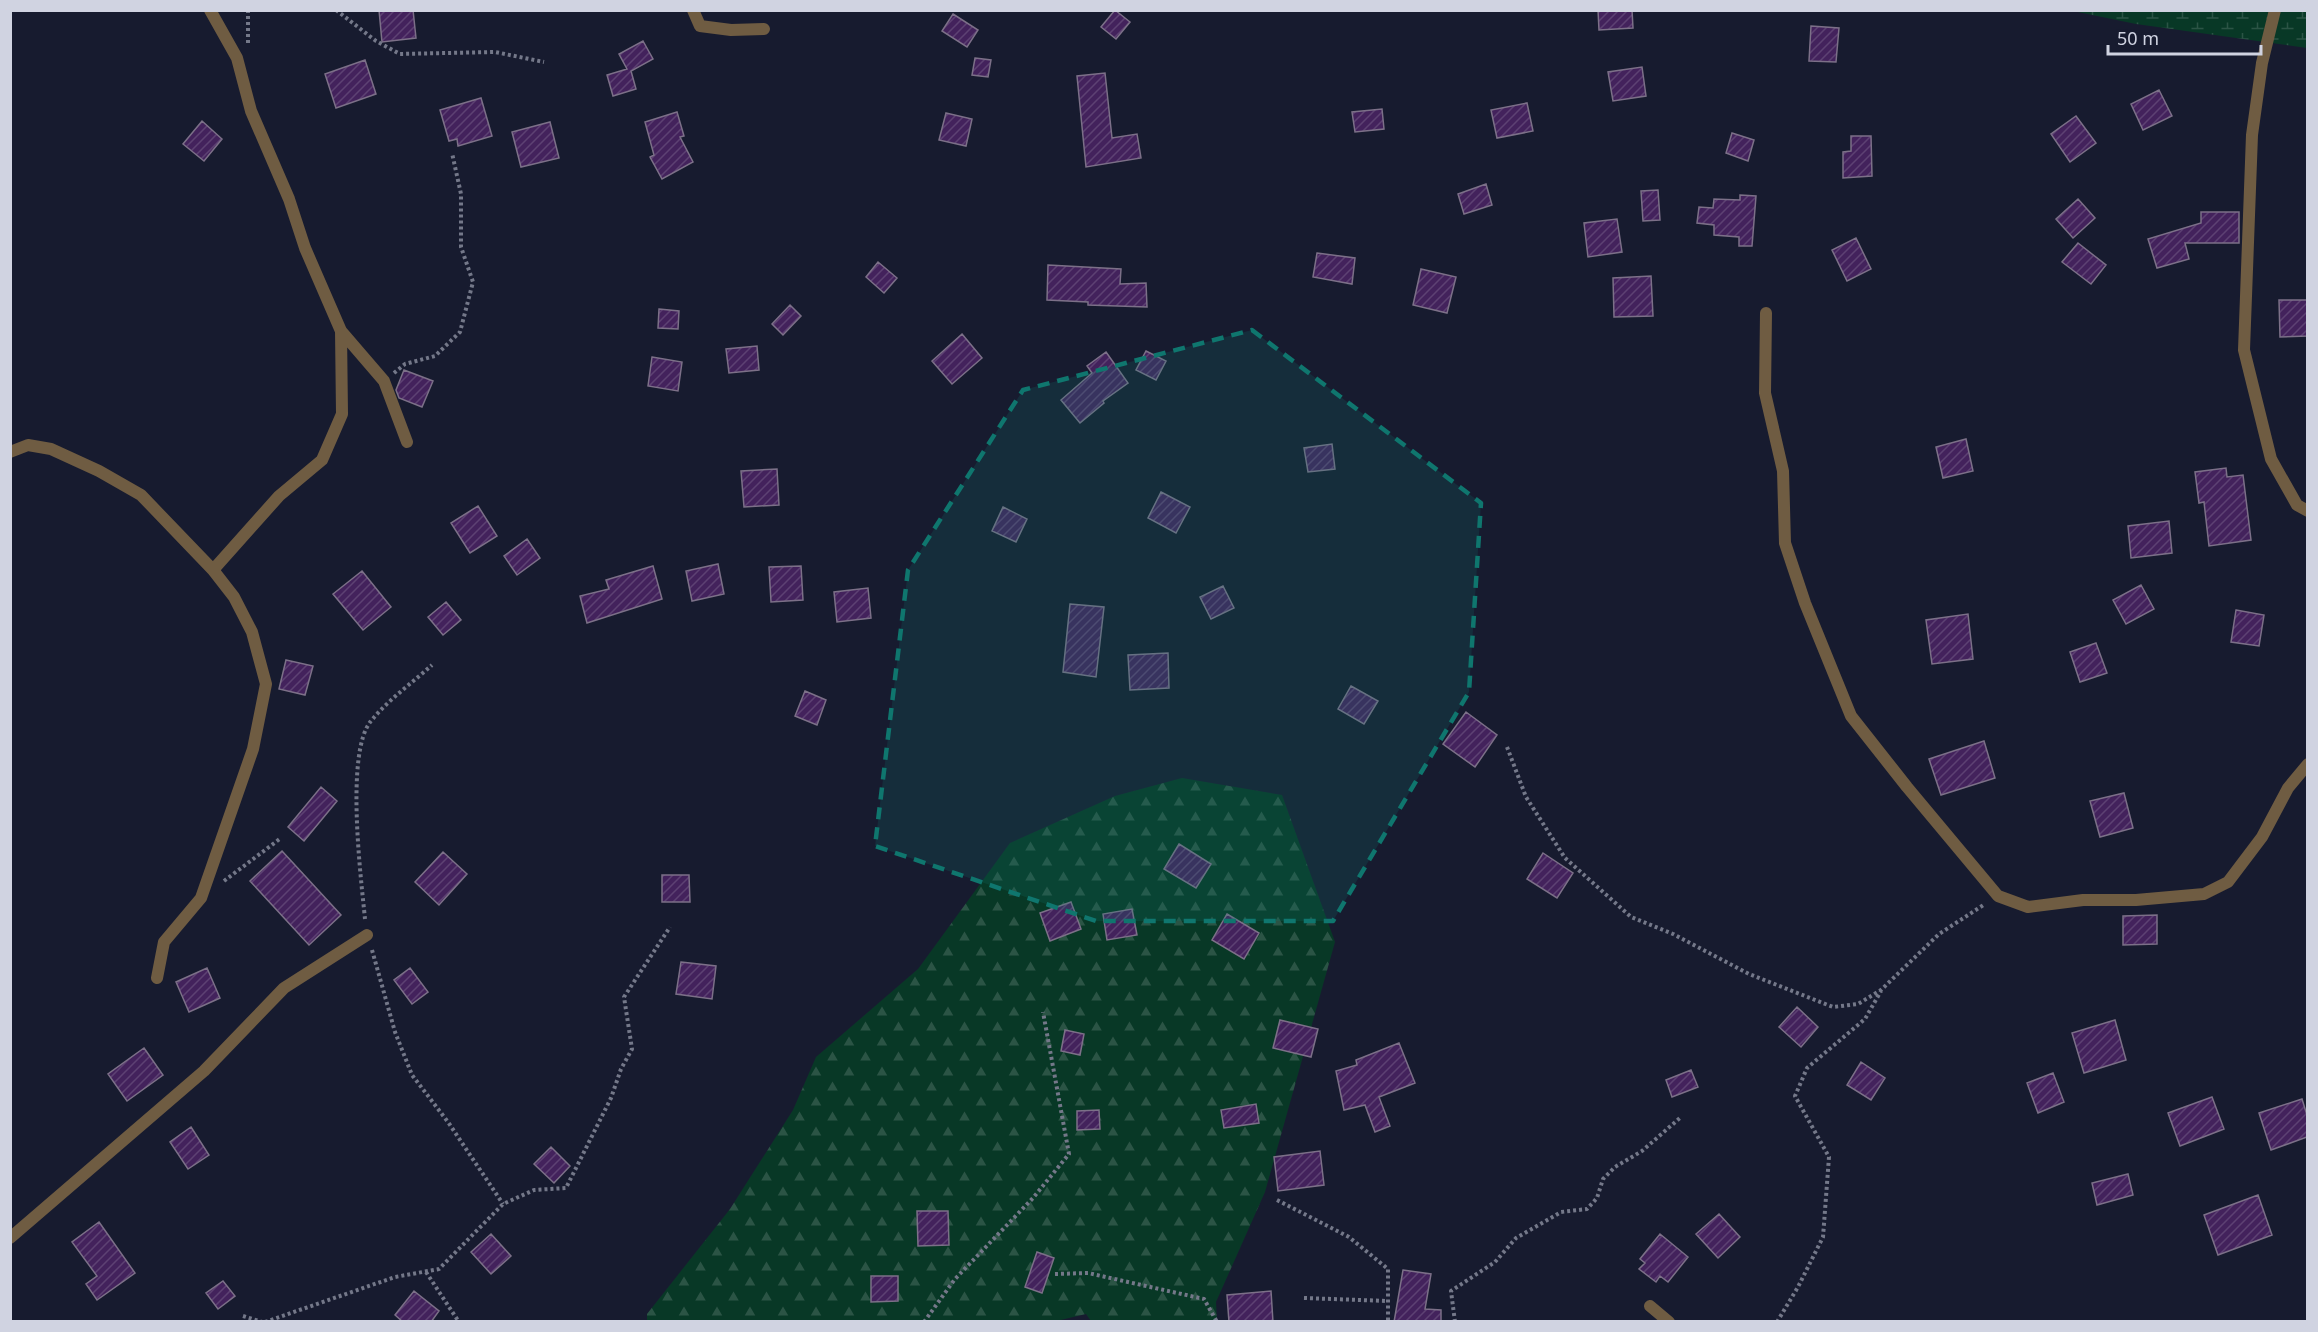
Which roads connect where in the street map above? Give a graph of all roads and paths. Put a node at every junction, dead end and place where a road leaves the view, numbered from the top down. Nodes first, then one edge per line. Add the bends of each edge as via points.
1 (210, 10) edge
2 (336, 10) edge
3 (693, 10) edge
4 (2275, 10) edge
5 (764, 29) dead end
6 (544, 62) dead end
7 (452, 153) dead end
8 (1766, 313) dead end
9 (341, 331) junction
10 (384, 381) junction
11 (407, 442) dead end
12 (10, 452) edge
13 (2307, 510) edge
14 (213, 570) junction
15 (432, 665) dead end
16 (1507, 747) dead end
17 (2307, 764) edge
18 (281, 838) dead end
19 (1998, 896) junction
20 (201, 898) junction
21 (670, 927) dead end
22 (367, 934) junction
23 (157, 978) dead end
24 (1881, 990) junction
25 (1043, 1012) dead end
26 (1681, 1117) dead end
27 (1277, 1200) dead end
28 (503, 1204) junction
29 (10, 1238) edge
30 (426, 1272) junction
31 (1055, 1274) dead end
32 (1304, 1298) dead end
33 (1388, 1301) junction
34 (1650, 1306) dead end
35 (243, 1316) dead end
36 (263, 1322) edge
37 (459, 1322) edge
38 (924, 1322) edge
39 (1217, 1322) edge
40 (1388, 1322) edge
41 (1455, 1322) edge
42 (1669, 1322) edge
43 (1776, 1322) edge

1 - 9 street via 237,58 252,111
2 - 6 path via 375,41 400,54 495,52
3 - 5 street via 700,26
4 - 13 street via 2262,63 2252,135 2244,350 2271,459 2297,505
7 - 10 path via 461,194 461,247 473,282 460,332 435,356 405,364
8 - 19 street via 1765,393 1783,471 1785,543 1804,603 1851,716
9 - 10 street
9 - 14 street via 342,414 322,460 279,496
10 - 11 street
12 - 14 street via 28,445 51,449 133,490
14 - 20 street via 234,597 252,632 266,684 253,749
15 - 22 path via 370,722 361,748 355,800
16 - 24 path via 1526,797 1565,858 1631,917 1749,974 1833,1007 1858,1004
17 - 19 street via 2288,788 2262,837 2228,882 2204,894 2028,907
18 - 20 path
19 - 24 path via 1940,934
20 - 23 street via 164,942
21 - 28 path via 624,997 632,1049 566,1188 534,1190
22 - 28 path via 394,1032 412,1075
22 - 29 street via 284,988 204,1071
24 - 43 path via 1865,1019 1807,1068 1795,1096 1828,1157 1823,1237
25 - 38 path via 1069,1154 956,1279
26 - 41 path via 1642,1151 1615,1167 1603,1179 1597,1198 1587,1209 1561,1212 1516,1238 1495,1262 1452,1291
27 - 33 path via 1348,1237 1388,1269
28 - 30 path via 439,1269
30 - 36 path via 395,1277
30 - 37 path
31 - 39 path via 1088,1274 1203,1299
32 - 33 path
33 - 40 path
34 - 42 street
35 - 36 path

